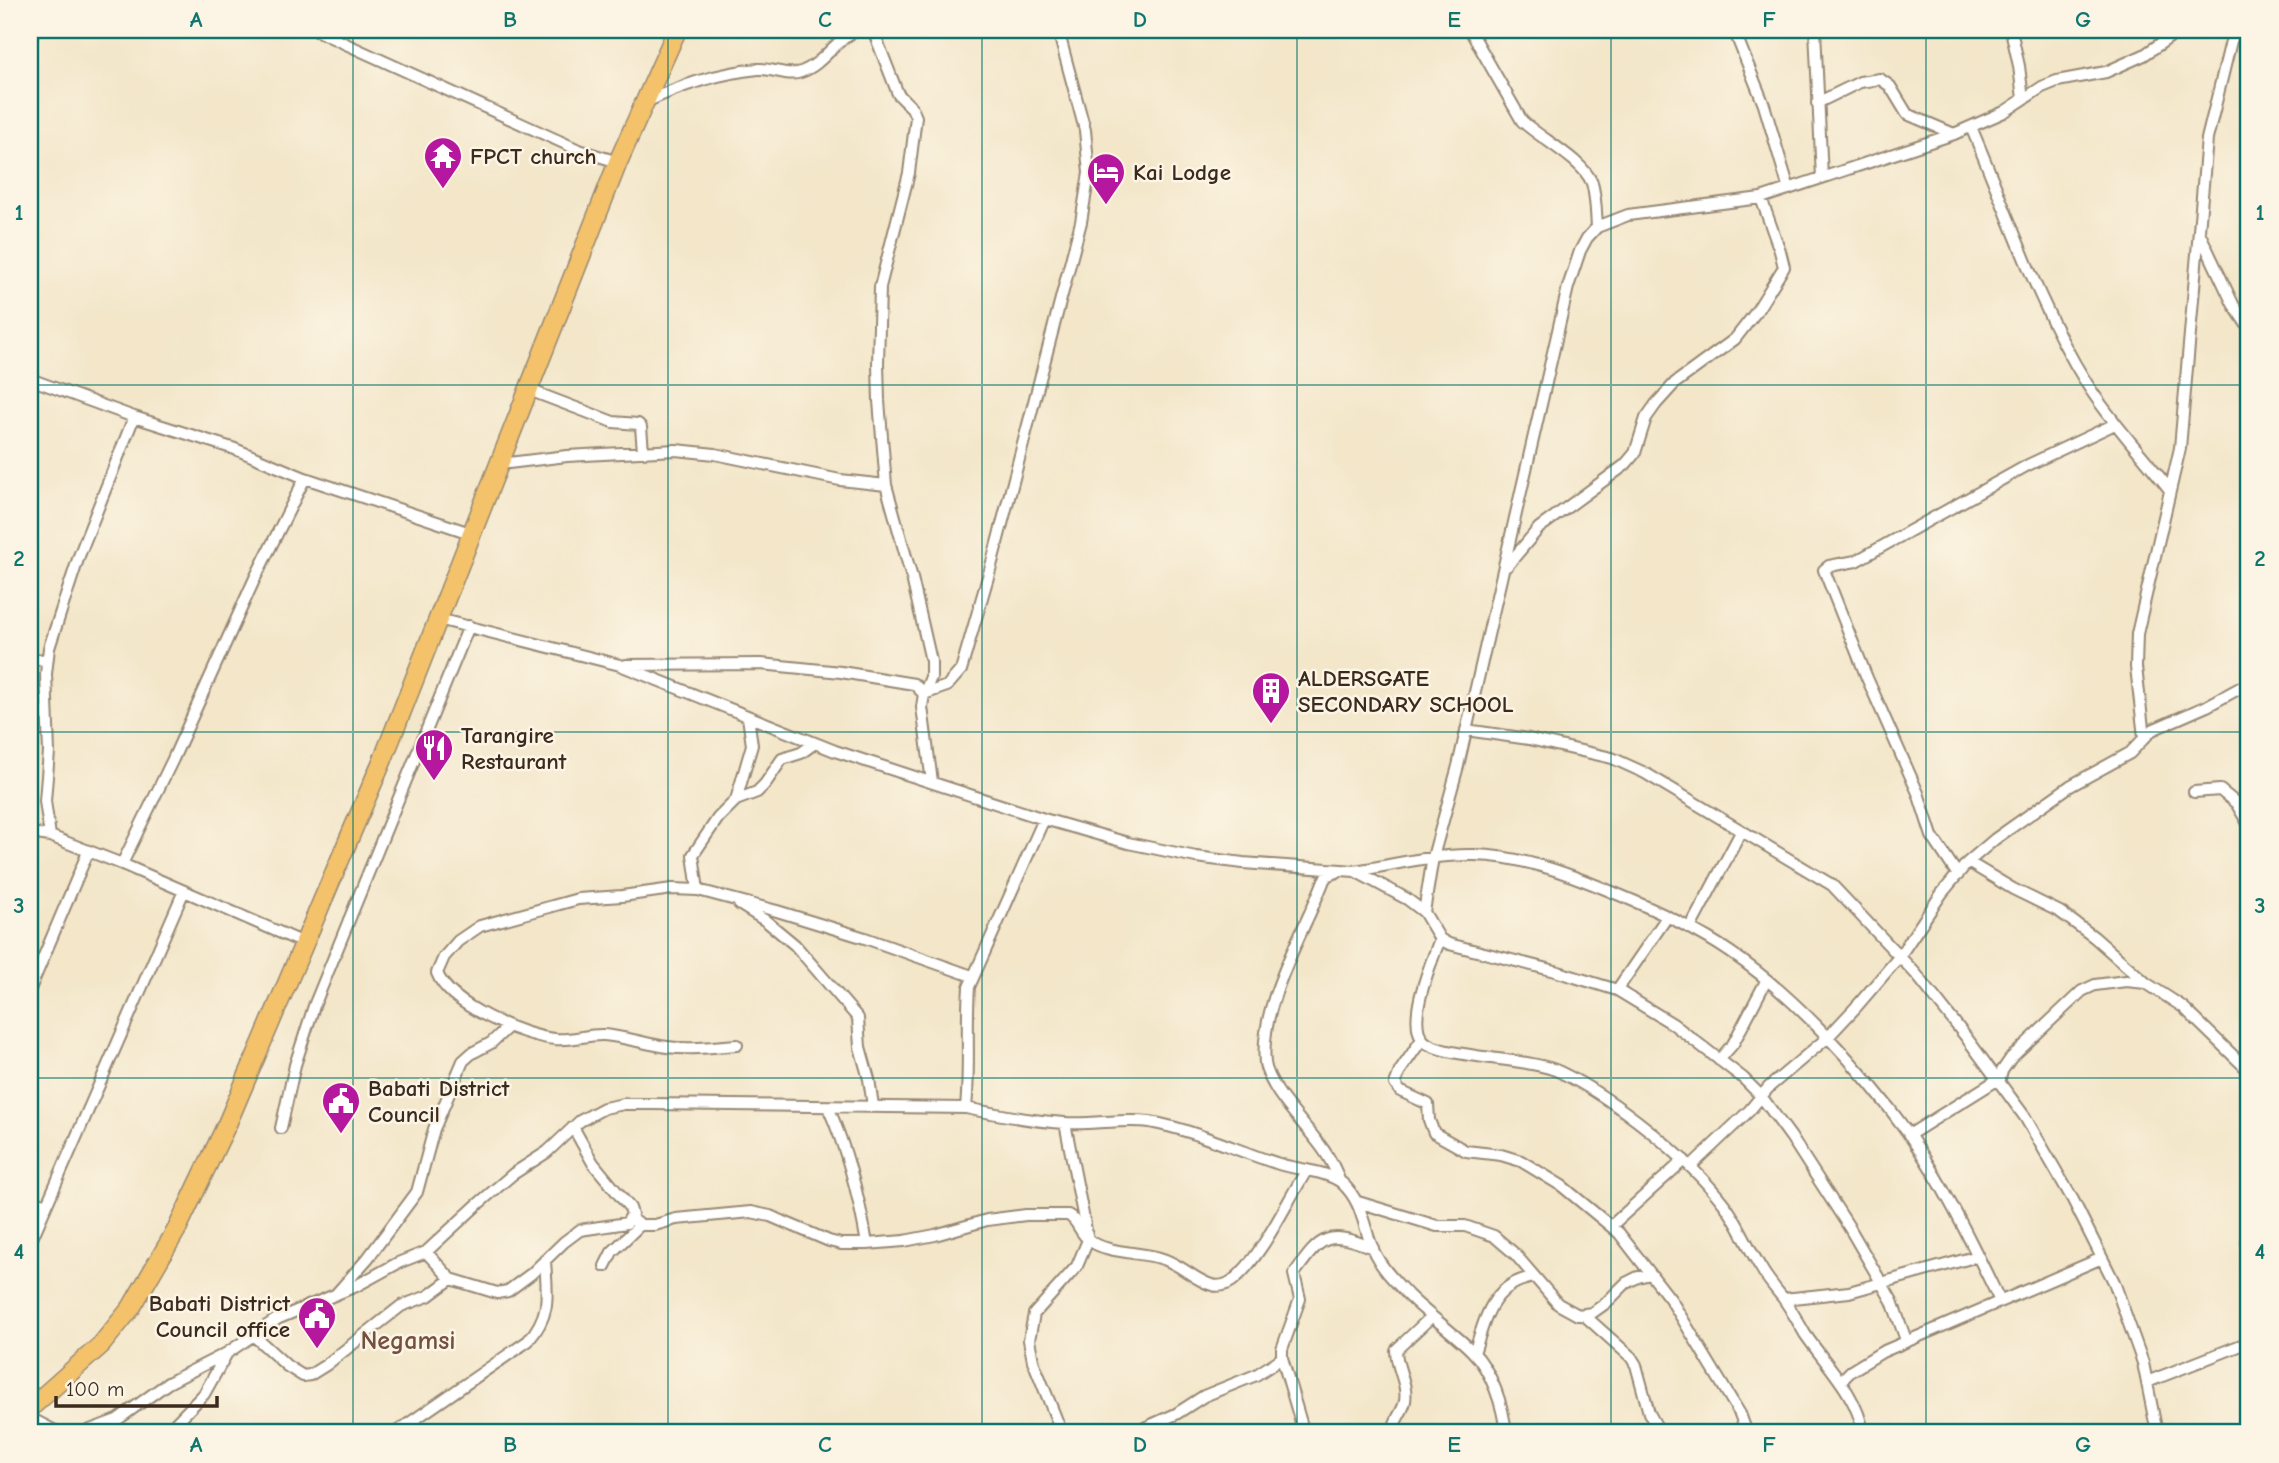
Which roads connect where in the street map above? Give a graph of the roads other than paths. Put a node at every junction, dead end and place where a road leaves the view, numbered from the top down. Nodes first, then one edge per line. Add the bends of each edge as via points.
1 (34, 30) edge
2 (315, 30) edge
3 (858, 30) edge
4 (873, 30) edge
5 (1058, 30) edge
6 (1470, 30) edge
7 (1734, 30) edge
8 (1815, 30) edge
9 (2011, 30) edge
10 (2180, 30) edge
11 (2236, 30) edge
12 (671, 32) edge
13 (30, 42) edge
14 (2023, 99) junction
15 (1817, 103) junction
16 (643, 104) junction
17 (1971, 127) junction
18 (1954, 134) junction
19 (618, 162) junction
20 (1822, 178) junction
21 (1788, 189) junction
22 (1761, 198) junction
23 (1597, 227) junction
24 (2199, 231) junction
25 (2249, 328) edge
26 (30, 379) edge
27 (529, 390) junction
28 (134, 417) junction
29 (2115, 424) junction
30 (643, 451) junction
31 (500, 464) junction
32 (305, 478) junction
33 (887, 485) junction
34 (2169, 489) junction
35 (473, 534) junction
36 (1503, 571) junction
37 (439, 619) junction
38 (469, 626) junction
39 (30, 659) edge
40 (47, 660) junction
41 (620, 665) junction
42 (2249, 683) edge
43 (924, 694) junction
44 (747, 717) junction
45 (1466, 730) junction
46 (2144, 737) junction
47 (815, 743) junction
48 (932, 782) junction
49 (2194, 792) dead end
50 (736, 800) junction
51 (1044, 819) junction
52 (2249, 825) edge
53 (1741, 832) junction
54 (30, 833) edge
55 (50, 836) junction
56 (88, 852) junction
57 (1433, 857) junction
58 (1968, 862) junction
59 (122, 864) junction
60 (1355, 871) junction
61 (1958, 875) junction
62 (698, 890) junction
63 (183, 893) junction
64 (731, 899) junction
65 (1424, 912) junction
66 (1667, 917) junction
67 (1690, 928) junction
68 (1440, 939) junction
69 (303, 943) junction
70 (1899, 957) junction
71 (972, 976) junction
72 (1766, 981) junction
73 (2146, 983) junction
74 (30, 989) edge
75 (1617, 990) junction
76 (509, 1026) junction
77 (1827, 1038) junction
78 (1422, 1039) junction
79 (737, 1045) dead end
80 (1719, 1060) junction
81 (2249, 1071) edge
82 (1998, 1082) junction
83 (1760, 1096) junction
84 (873, 1106) junction
85 (828, 1107) junction
86 (966, 1108) junction
87 (1065, 1123) junction
88 (573, 1127) junction
89 (281, 1128) dead end
90 (1909, 1135) junction
91 (1687, 1163) junction
92 (1307, 1170) junction
93 (1339, 1180) junction
94 (30, 1199) edge
95 (1358, 1202) junction
96 (46, 1205) junction
97 (635, 1221) junction
98 (1611, 1226) junction
99 (1088, 1240) junction
100 (30, 1243) edge
101 (867, 1244) junction
102 (1373, 1248) junction
103 (426, 1252) junction
104 (1978, 1256) junction
105 (2102, 1258) junction
106 (545, 1260) junction
107 (605, 1266) dead end
108 (1651, 1274) junction
109 (1533, 1278) junction
110 (451, 1279) junction
111 (1881, 1284) junction
112 (334, 1296) junction
113 (1784, 1299) junction
114 (2000, 1301) junction
115 (1584, 1315) junction
116 (1431, 1317) junction
117 (253, 1335) junction
118 (1906, 1340) junction
119 (2249, 1342) edge
120 (227, 1353) junction
121 (1474, 1353) junction
122 (1282, 1359) junction
123 (1841, 1381) junction
124 (2147, 1382) junction
125 (30, 1408) edge
126 (30, 1418) edge
127 (59, 1433) edge
128 (82, 1433) edge
129 (166, 1433) edge
130 (395, 1433) edge
131 (1062, 1433) edge
132 (1133, 1433) edge
133 (1304, 1433) edge
134 (1393, 1433) edge
135 (1506, 1433) edge
136 (1660, 1433) edge
137 (1747, 1433) edge
138 (1863, 1433) edge
139 (2157, 1433) edge

1 - 13 street
2 - 19 street via 579,150
3 - 16 street via 801,72 744,71 682,86
4 - 33 street via 895,87 916,117 909,173 880,287 879,401
5 - 43 street via 1085,131 1089,173 1080,222 961,670 947,686
6 - 23 street via 1522,121 1583,169 1591,183
7 - 21 street via 1764,105
8 - 15 street
9 - 14 street
10 - 14 street via 2144,55 2106,72 2057,81
11 - 24 street via 2207,139
12 - 16 highway
14 - 17 street
15 - 18 street via 1860,82 1880,79 1890,86 1907,114
15 - 20 street
16 - 19 highway
17 - 18 street
17 - 29 street via 2056,327
18 - 20 street
19 - 27 highway
20 - 21 street
21 - 22 street
22 - 23 street via 1628,215
22 - 36 street via 1783,267 1756,312 1735,339 1667,391 1646,418 1640,442 1625,465 1539,528
23 - 36 street via 1580,251 1568,287
24 - 25 street
24 - 34 street via 2180,448
26 - 28 street
27 - 30 street via 600,418 638,424
27 - 31 highway
28 - 32 street via 235,449
28 - 40 street via 79,556
29 - 34 street
29 - 61 street via 2028,465 1856,561 1824,570 1932,836
30 - 31 street
30 - 33 street via 715,454
31 - 35 highway
32 - 35 street
32 - 59 street
33 - 43 street via 931,661
34 - 46 street via 2137,634
35 - 37 highway
36 - 45 street
37 - 38 street
37 - 69 highway
38 - 41 street
38 - 89 street via 314,1006
39 - 40 street
40 - 55 street via 45,801
41 - 43 street via 761,664 914,684
41 - 44 street
42 - 46 street
43 - 48 street
44 - 47 street
44 - 50 street via 752,745
45 - 53 street via 1612,758
45 - 57 street
46 - 58 street via 2130,753 2062,792
47 - 48 street
47 - 50 street via 782,759 760,789
48 - 51 street
49 - 52 street via 2220,790 2236,803
50 - 62 street via 695,850
51 - 60 street via 1196,857
51 - 71 street
53 - 67 street
53 - 70 street via 1832,885
54 - 55 street
55 - 56 street
56 - 59 street
56 - 74 street
57 - 60 street
57 - 65 street
57 - 66 street via 1476,855 1547,867
58 - 61 street
58 - 73 street via 2060,912
59 - 63 street
60 - 65 street
60 - 93 street via 1334,872 1324,880 1278,983 1266,1034 1265,1065 1276,1090 1331,1162
61 - 70 street
62 - 64 street
62 - 76 street via 578,899 480,926 458,941 437,973 441,982 455,997
63 - 69 street
63 - 96 street
64 - 71 street via 865,937
64 - 84 street via 795,945 858,1018
65 - 68 street
66 - 67 street
66 - 75 street
67 - 72 street
68 - 75 street via 1461,949
68 - 78 street via 1420,1001 1417,1022
69 - 125 highway via 227,1124 177,1229 131,1308 101,1345
70 - 77 street
70 - 82 street
71 - 86 street
72 - 77 street
72 - 80 street via 1733,1044
73 - 81 street via 2183,1007
73 - 82 street via 2126,981 2088,988 2011,1058
75 - 80 street via 1673,1024
76 - 79 street via 556,1040 600,1035 667,1047
76 - 112 street via 463,1061 434,1129 417,1192
77 - 83 street
77 - 90 street
78 - 91 street via 1446,1051 1546,1066 1562,1073 1605,1099
78 - 98 street via 1395,1084 1429,1104 1434,1133 1466,1152 1521,1161 1562,1186
80 - 83 street
82 - 90 street
82 - 105 street via 2025,1117
83 - 91 street via 1749,1111
83 - 111 street via 1837,1207
84 - 85 street
84 - 86 street
85 - 88 street via 624,1104 604,1108
85 - 101 street via 858,1190
86 - 87 street
87 - 92 street via 1151,1122
87 - 99 street
88 - 97 street
88 - 103 street via 486,1196
90 - 104 street
91 - 98 street
91 - 113 street via 1726,1206 1763,1272
92 - 93 street
92 - 99 street via 1254,1257 1224,1285 1210,1285 1174,1262
93 - 95 street
94 - 96 street
95 - 102 street
95 - 109 street via 1437,1226 1465,1226 1494,1236
96 - 100 street
97 - 101 street via 655,1225 751,1212 829,1241
97 - 106 street via 580,1230
97 - 107 street
98 - 108 street
99 - 101 street via 1070,1216 1026,1215 904,1241
99 - 131 street via 1077,1266 1034,1314 1030,1327 1032,1361
102 - 116 street via 1389,1274
102 - 122 street via 1348,1238 1329,1237 1304,1260 1294,1274 1300,1299
103 - 110 street
103 - 112 street
104 - 111 street
104 - 114 street
105 - 114 street
105 - 124 street via 2115,1282
106 - 110 street via 508,1291 497,1293
106 - 130 street via 546,1314 528,1341
108 - 115 street via 1626,1283 1606,1303
108 - 137 street via 1705,1353
109 - 115 street via 1567,1311
109 - 121 street via 1510,1284 1496,1298
110 - 117 street via 428,1296 391,1312 310,1375 287,1366
111 - 113 street
111 - 118 street
112 - 117 street via 277,1319
113 - 123 street
114 - 118 street
115 - 136 street via 1631,1357
116 - 121 street
116 - 134 street via 1396,1350 1405,1403 1394,1421
117 - 120 street
118 - 123 street via 1861,1363
119 - 124 street
120 - 128 street via 168,1383 117,1420
120 - 129 street via 204,1394
121 - 135 street via 1498,1398
122 - 132 street
122 - 133 street
123 - 138 street
124 - 139 street
126 - 127 street

